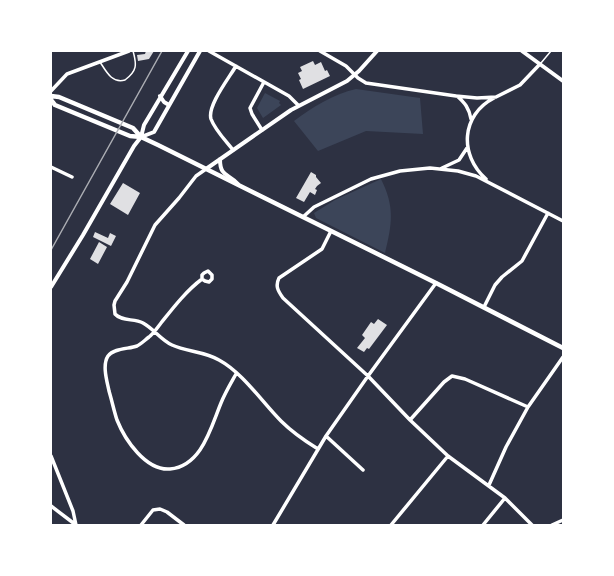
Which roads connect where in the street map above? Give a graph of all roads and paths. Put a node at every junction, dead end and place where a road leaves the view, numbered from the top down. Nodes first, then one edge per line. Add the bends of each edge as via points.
1 (129, 51) edge
2 (133, 51) edge
3 (188, 51) edge
4 (200, 51) edge
5 (209, 51) edge
6 (320, 51) edge
7 (377, 51) edge
8 (522, 51) edge
9 (550, 51) edge
10 (100, 62) junction
11 (540, 64) junction
12 (236, 66) junction
13 (354, 75) junction
14 (563, 81) edge
15 (264, 82) junction
16 (51, 91) edge
17 (51, 96) edge
18 (160, 96) junction
19 (456, 96) junction
20 (496, 97) junction
21 (51, 100) edge
22 (169, 105) junction
23 (298, 106) junction
24 (471, 119) junction
25 (262, 130) junction
26 (141, 137) junction
27 (467, 148) junction
28 (233, 150) junction
29 (220, 159) junction
30 (51, 167) edge
31 (206, 169) junction
32 (441, 169) junction
33 (72, 177) dead end
34 (490, 182) junction
35 (239, 185) junction
36 (548, 213) junction
37 (303, 217) junction
38 (563, 221) edge
39 (332, 231) junction
40 (202, 279) dead end
41 (436, 283) junction
42 (51, 287) edge
43 (484, 307) junction
44 (154, 332) junction
45 (563, 348) edge
46 (563, 357) edge
47 (236, 374) junction
48 (368, 376) junction
49 (528, 407) junction
50 (410, 420) junction
51 (326, 436) junction
52 (318, 449) junction
53 (51, 456) edge
54 (448, 456) junction
55 (363, 470) dead end
56 (489, 486) junction
57 (505, 498) junction
58 (51, 506) edge
59 (563, 520) edge
60 (76, 525) edge
61 (141, 525) edge
62 (184, 525) edge
63 (274, 525) edge
64 (391, 525) edge
65 (483, 525) edge
66 (532, 525) edge
67 (552, 525) edge

1 - 10 street
2 - 10 lane via 136,64 134,71 125,80 112,78
3 - 18 street
4 - 22 street
5 - 12 street
6 - 13 street via 346,66
7 - 13 street
8 - 11 street
9 - 11 lane
10 - 16 street via 67,74
11 - 14 street
11 - 20 street via 520,85
12 - 15 street
12 - 28 street via 214,103 211,113 213,123
13 - 19 street via 370,84
13 - 23 street via 344,83
15 - 23 street via 289,96
15 - 25 street via 250,108
17 - 26 main road via 130,126
18 - 22 street
18 - 26 street via 144,125
19 - 20 street
19 - 24 street via 465,103
20 - 24 street via 481,106
21 - 26 main road via 126,134
22 - 26 street via 154,132
23 - 25 street
24 - 27 street
25 - 28 street
26 - 31 main road
26 - 42 street
27 - 32 street via 457,162
27 - 34 street via 478,172
28 - 29 street
29 - 31 street
29 - 35 street via 222,172
30 - 33 street
31 - 35 main road
31 - 44 street via 196,176 155,225 115,301 114,310 119,318 138,321
32 - 34 street via 458,171
32 - 37 street via 414,169 371,179 314,208
34 - 36 street
35 - 37 main road
36 - 38 street
36 - 43 street via 522,261 502,276
37 - 39 main road
39 - 41 main road
39 - 48 street via 322,249 282,275 277,289 283,298
40 - 44 street
41 - 43 main road
41 - 48 street
43 - 45 main road
44 - 47 street via 170,344 218,359
44 - 47 street via 137,345 113,352 109,355 105,367 117,420 132,447 156,467 180,467 197,454 210,433
46 - 49 street
47 - 52 street via 286,426
48 - 50 street
48 - 51 street
49 - 50 street via 465,379 452,376
49 - 56 street via 506,447
50 - 54 street
51 - 52 street
51 - 55 street
52 - 63 street
53 - 60 street via 74,512
54 - 56 street
54 - 64 street
56 - 57 street
57 - 65 street
57 - 66 street
58 - 60 street
59 - 67 street
61 - 62 street via 153,510 160,508

